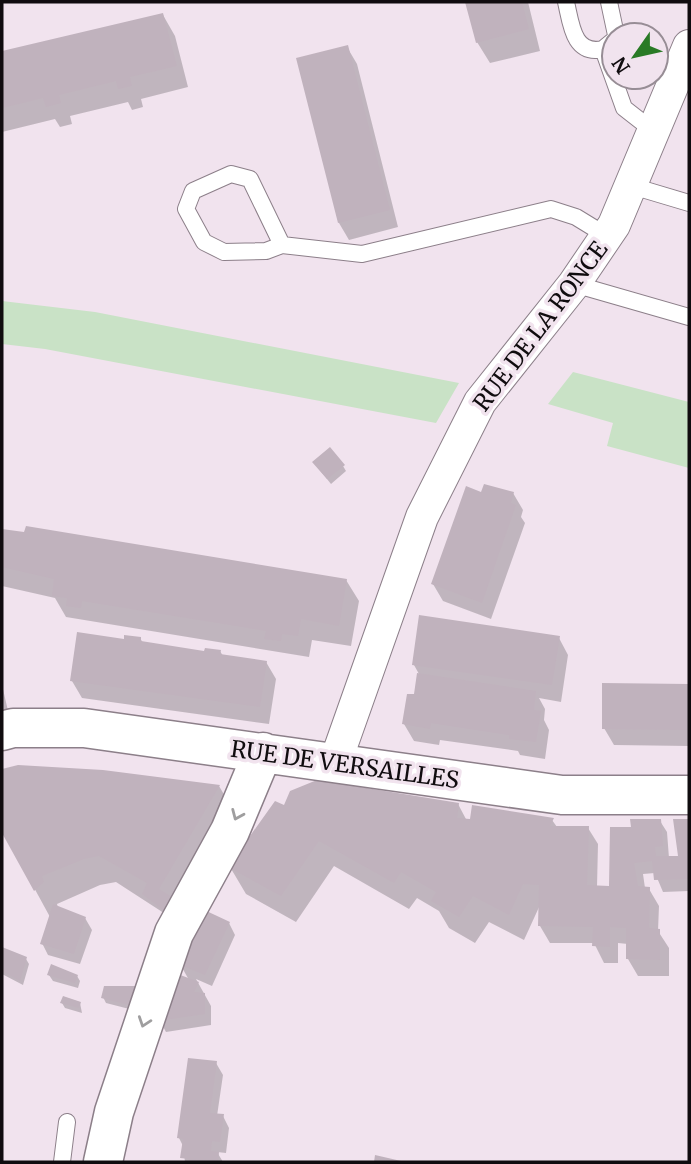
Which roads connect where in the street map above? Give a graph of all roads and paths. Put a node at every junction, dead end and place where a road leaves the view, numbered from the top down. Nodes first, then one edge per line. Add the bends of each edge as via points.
1 (566, 2) edge
2 (609, 2) edge
3 (610, 21) edge
4 (600, 46) edge
5 (689, 46) edge
6 (621, 91) edge
7 (656, 132) junction
8 (632, 186) junction
9 (689, 203) edge
10 (607, 236) junction
11 (282, 246) junction
12 (574, 284) junction
13 (689, 317) edge
14 (2, 731) edge
15 (263, 752) junction
16 (335, 763) junction
17 (689, 795) edge
18 (67, 1122) dead end
19 (62, 1162) edge
20 (103, 1162) edge

1 - 4 lane via 575,40 589,50
2 - 3 lane
5 - 7 street, RUE DE LA RONCE
6 - 7 lane via 624,108
7 - 8 street, RUE DE LA RONCE
8 - 9 lane
8 - 10 street, RUE DE LA RONCE
10 - 11 lane via 576,216 551,209 362,254
10 - 12 street, RUE DE LA RONCE
11 - 11 lane via 224,252 204,242 186,209 193,191 232,174 250,178
12 - 13 lane
12 - 16 street, RUE DE LA RONCE via 480,402 422,517
14 - 15 main road, RUE DE VERSAILLES via 84,729
15 - 16 main road, RUE DE VERSAILLES
15 -> 20 main road via 230,831 174,933 114,1112
16 - 17 main road, RUE DE VERSAILLES via 562,795
18 - 19 lane

